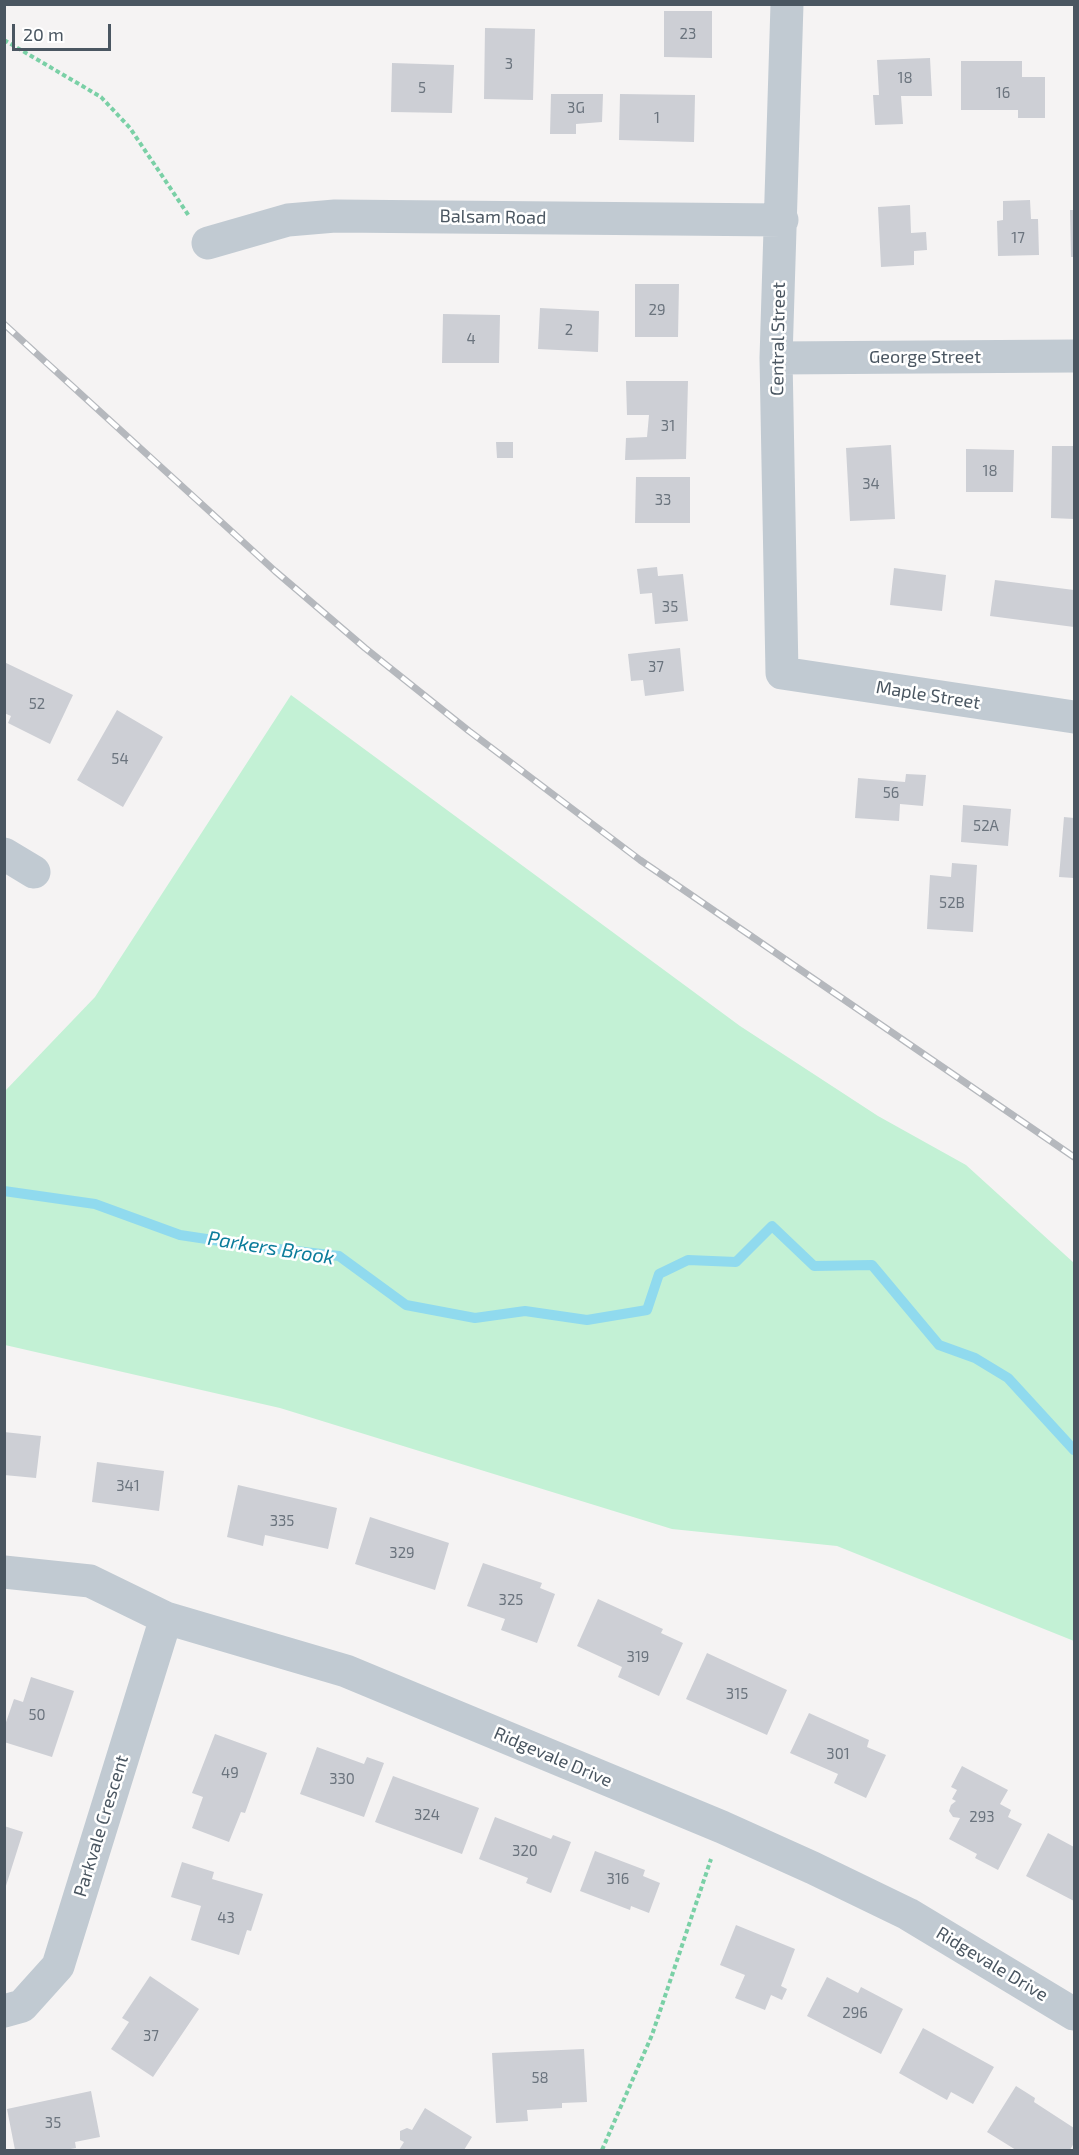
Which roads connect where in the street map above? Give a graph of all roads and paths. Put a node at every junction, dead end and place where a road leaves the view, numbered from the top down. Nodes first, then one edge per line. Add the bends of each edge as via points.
1 (787, 4) edge
2 (4, 40) edge
3 (782, 220) junction
4 (208, 243) joint
5 (1074, 356) edge
6 (776, 358) junction
7 (782, 673) joint
8 (1074, 717) edge
9 (4, 854) edge
10 (34, 872) dead end
11 (4, 1572) edge
12 (166, 1618) junction
13 (722, 1827) junction
14 (4, 2011) edge
15 (1074, 2013) edge
16 (602, 2151) edge

1 - 3 street, Central Street
2 - 4 path via 101,97 130,128
3 - 4 street, Balsam Road via 335,216 288,220
3 - 6 street, Central Street
5 - 6 street, George Street
6 - 7 street, Central Street
7 - 8 street, Maple Street
9 - 10 street
11 - 12 street, Ridgevale Drive via 90,1581
12 - 13 street, Ridgevale Drive via 346,1671
12 - 14 street, Parkvale Crescent via 58,1966 22,2006
13 - 15 street, Ridgevale Drive via 908,1914
13 - 16 path via 652,2035

